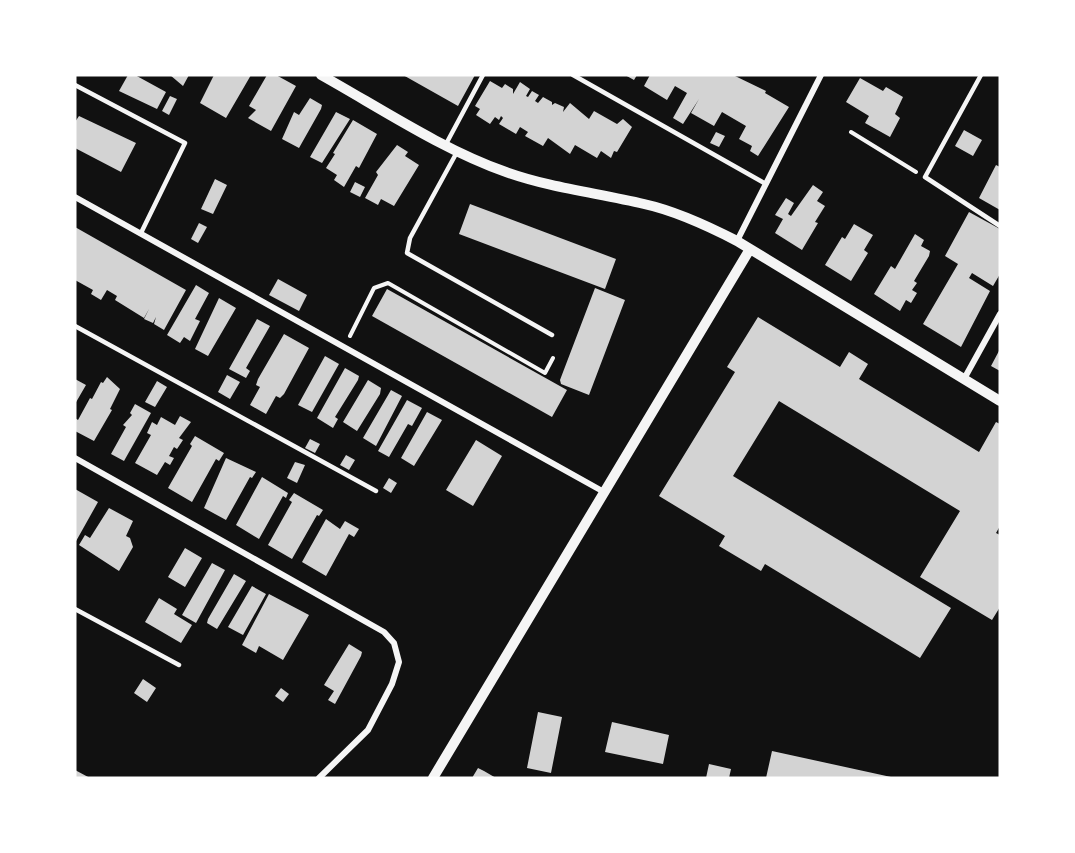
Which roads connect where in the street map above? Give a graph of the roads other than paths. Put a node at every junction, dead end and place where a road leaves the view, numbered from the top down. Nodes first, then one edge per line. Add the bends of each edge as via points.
1 (321, 75) edge
2 (483, 75) edge
3 (573, 75) edge
4 (981, 75) edge
5 (818, 76) edge
6 (75, 85) edge
7 (446, 144) junction
8 (458, 151) junction
9 (766, 184) junction
10 (75, 197) edge
11 (1000, 226) edge
12 (141, 233) junction
13 (737, 241) junction
14 (750, 249) junction
15 (1000, 314) edge
16 (75, 326) edge
17 (552, 335) dead end
18 (964, 379) junction
19 (1000, 401) edge
20 (75, 458) edge
21 (376, 492) dead end
22 (604, 492) junction
23 (75, 609) edge
24 (179, 665) dead end
25 (319, 778) edge
26 (434, 778) edge

1 - 7 street
2 - 7 lane
3 - 9 lane
4 - 11 lane via 925,177
5 - 9 street
6 - 12 lane via 185,143
7 - 8 street
8 - 13 street via 544,184 647,204
8 - 17 lane via 410,238 407,253
9 - 13 street
10 - 12 street
12 - 22 street
13 - 14 street
14 - 18 street
14 - 22 street
15 - 18 street
16 - 21 lane
18 - 19 street
20 - 25 street via 384,632 394,643 399,662 368,730
22 - 26 street
23 - 24 lane

